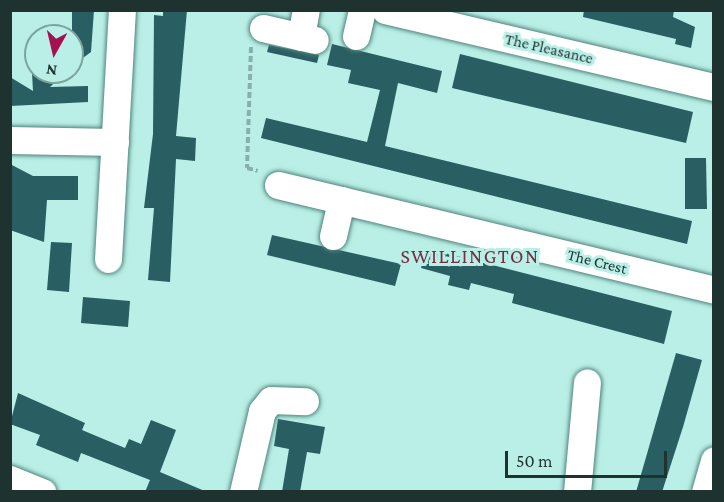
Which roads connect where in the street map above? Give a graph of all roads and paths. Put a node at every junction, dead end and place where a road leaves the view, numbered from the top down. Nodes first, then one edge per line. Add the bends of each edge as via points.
1 (122, 10) edge
2 (306, 10) edge
3 (385, 10) edge
4 (257, 30) joint
5 (714, 87) edge
6 (10, 140) edge
7 (115, 142) junction
8 (278, 185) joint
9 (341, 201) junction
10 (333, 236) dead end
11 (108, 259) dead end
12 (714, 290) edge
13 (587, 382) dead end
14 (305, 401) dead end
15 (714, 460) edge
16 (10, 479) edge
17 (39, 491) edge
18 (243, 492) edge
19 (577, 492) edge
20 (705, 492) edge

1 - 7 street
2 - 4 street via 308,38
3 - 5 street, The Pleasance
4 - 8 path via 247,168 280,176
6 - 7 street
7 - 11 street
8 - 9 street, The Crest
9 - 10 street
9 - 12 street, The Crest
13 - 19 street
14 - 18 street via 271,400 262,411
15 - 20 street
16 - 17 street

